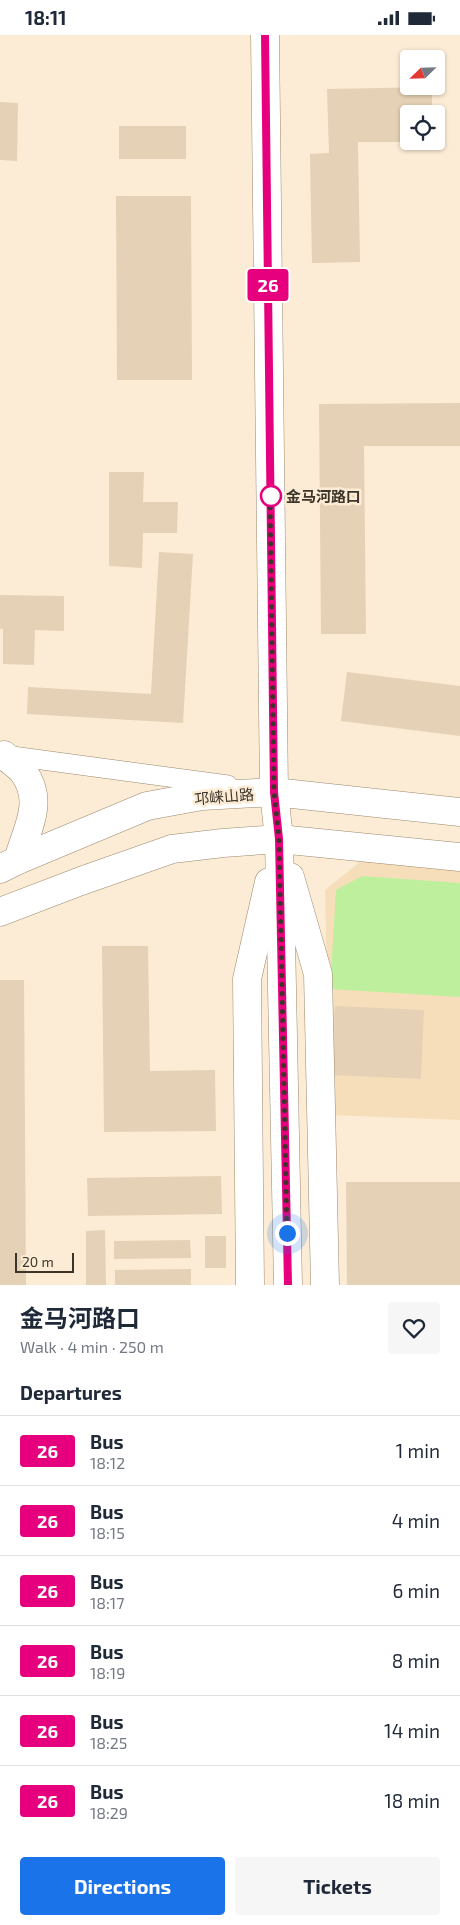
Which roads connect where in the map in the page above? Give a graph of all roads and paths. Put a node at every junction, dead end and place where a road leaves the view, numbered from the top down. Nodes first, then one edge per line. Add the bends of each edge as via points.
1 (265, 35) edge
2 (2, 755) edge
3 (274, 792) junction
4 (460, 812) edge
5 (279, 839) junction
6 (460, 857) edge
7 (6, 865) edge
8 (81, 881) junction
9 (0, 912) edge
10 (0, 927) edge
11 (250, 1285) edge
12 (288, 1285) edge
13 (325, 1285) edge

1 - 3 street
2 - 3 street
2 - 7 street via 24,774 34,805 32,823
3 - 4 street, 邛崃山路
3 - 5 street
3 - 7 street, 邛崃山路 via 202,796 148,806
5 - 6 street
5 - 8 street via 172,849
5 - 11 street via 248,979
5 - 12 street
5 - 13 street via 318,974
8 - 9 street
8 - 10 street

